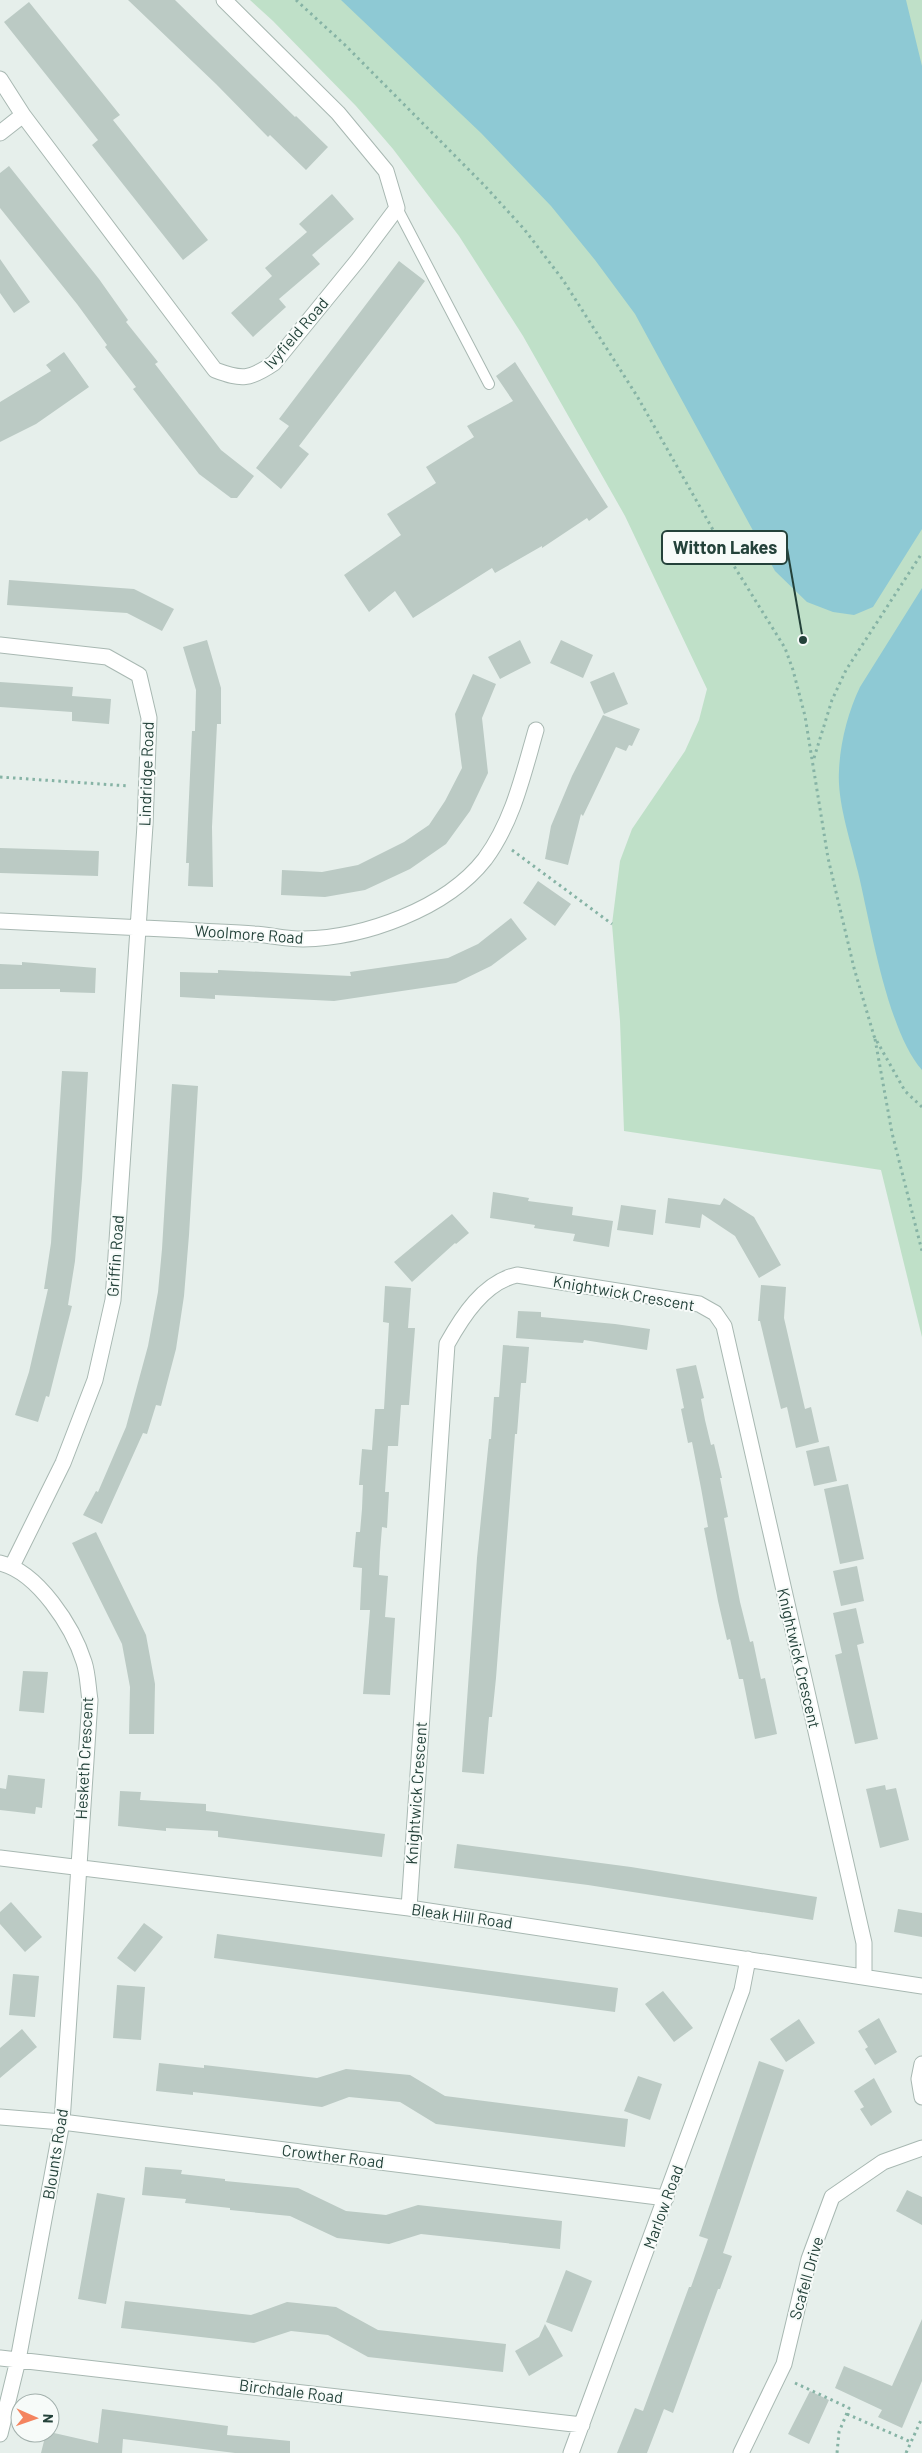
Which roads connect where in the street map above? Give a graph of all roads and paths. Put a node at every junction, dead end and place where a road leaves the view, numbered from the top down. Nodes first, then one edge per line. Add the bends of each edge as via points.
1 (224, 0) edge
2 (296, 0) edge
3 (0, 79) edge
4 (23, 115) junction
5 (0, 133) edge
6 (397, 208) junction
7 (489, 384) dead end
8 (922, 553) edge
9 (0, 645) edge
10 (536, 730) dead end
11 (813, 761) junction
12 (0, 777) edge
13 (146, 788) junction
14 (498, 840) junction
15 (0, 920) edge
16 (612, 924) dead end
17 (137, 928) junction
18 (874, 1036) junction
19 (922, 1107) edge
20 (922, 1252) edge
21 (6, 1565) edge
22 (0, 1858) edge
23 (77, 1869) junction
24 (409, 1908) junction
25 (748, 1959) junction
26 (864, 1976) junction
27 (922, 1986) edge
28 (922, 2064) edge
29 (922, 2096) edge
30 (0, 2117) edge
31 (62, 2122) junction
32 (922, 2148) edge
33 (666, 2198) junction
34 (0, 2358) edge
35 (18, 2360) junction
36 (778, 2375) junction
37 (846, 2414) junction
38 (922, 2418) edge
39 (582, 2425) junction
40 (0, 2434) edge
41 (911, 2442) junction
42 (571, 2453) edge
43 (741, 2453) edge
44 (838, 2453) edge
45 (906, 2453) edge

1 - 6 street via 338,113 386,171
2 - 11 path via 484,185 524,229 574,295 785,648 805,716
3 - 4 street, Ivyfield Road
4 - 5 street
4 - 6 street, Ivyfield Road via 215,370 239,379 260,373 274,363
6 - 7 lane
8 - 11 path via 846,670 832,700
9 - 13 street, Lindridge Road via 107,657 140,675 150,718
10 - 14 street, Woolmore Road via 514,807
11 - 18 path via 828,858
12 - 13 path
13 - 17 street, Lindridge Road
14 - 16 path
14 - 17 street, Woolmore Road via 464,882 445,896 381,925 362,930 302,939
15 - 17 street, Woolmore Road
17 - 21 street, Griffin Road via 113,1300 91,1390 63,1463
18 - 19 path via 905,1091
18 - 20 path via 892,1133
21 - 23 street, Hesketh Crescent via 60,1610 84,1663 90,1700
22 - 23 street, Bleak Hill Road
23 - 24 street, Bleak Hill Road
23 - 31 street, Blounts Road
24 - 25 street, Bleak Hill Road
24 - 26 street, Knightwick Crescent via 447,1344 464,1314 495,1285 517,1275 699,1304 715,1313 724,1326 864,1943
25 - 26 street, Bleak Hill Road
25 - 33 street, Marlow Road via 742,1990
26 - 27 street, Bleak Hill Road
28 - 29 street via 919,2079
30 - 31 street, Crowther Road
31 - 33 street, Crowther Road
31 - 35 street, Blounts Road
32 - 36 street, Scafell Drive via 883,2162 832,2197 809,2259 784,2364
33 - 39 street, Marlow Road
34 - 35 street, Birchdale Road
35 - 39 street, Birchdale Road
35 - 40 street, Blounts Road
36 - 37 path via 849,2408
36 - 43 street, Scafell Drive
37 - 41 path
37 - 44 path via 839,2432
38 - 41 path
39 - 42 street, Marlow Road
41 - 45 path

